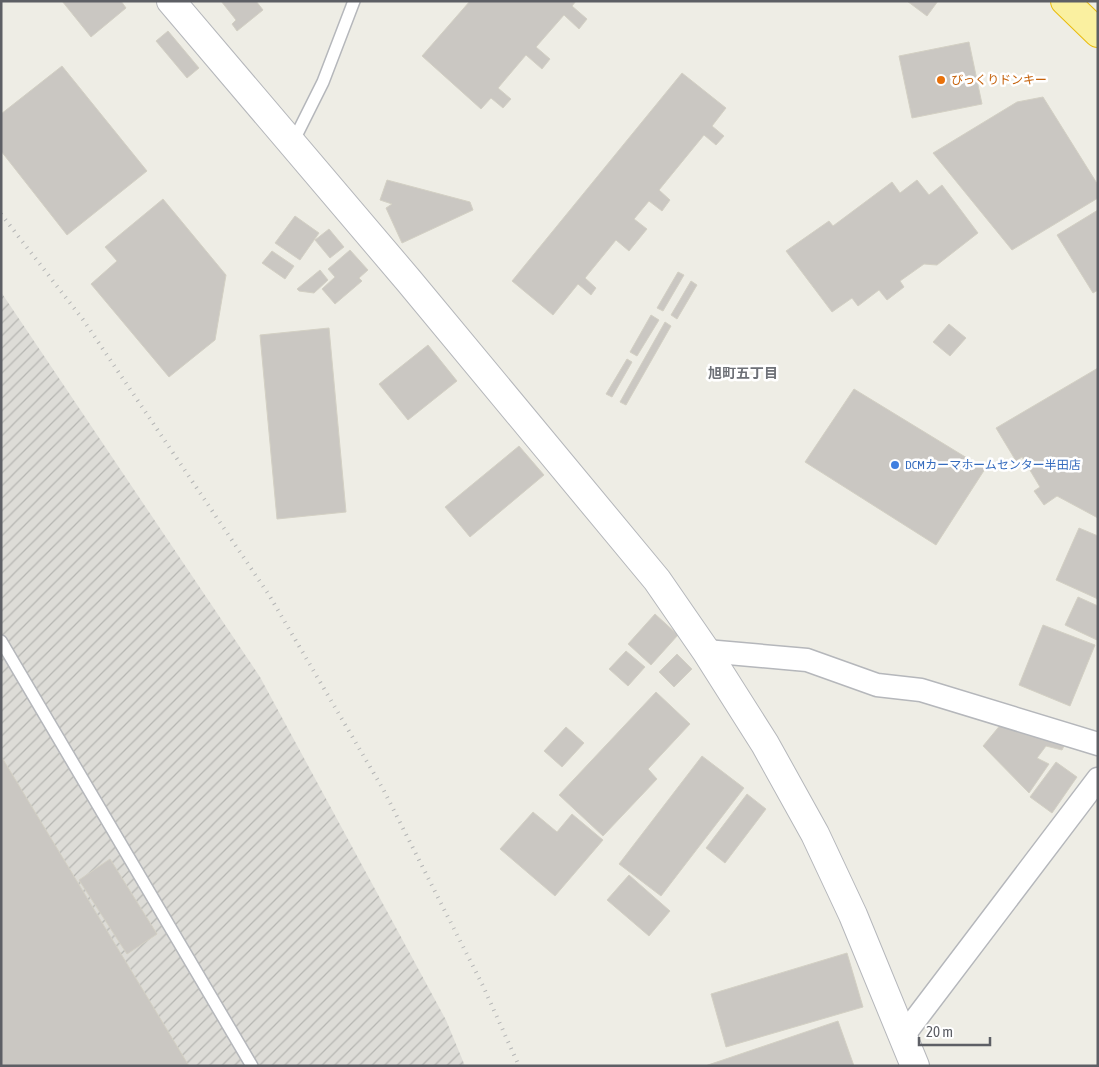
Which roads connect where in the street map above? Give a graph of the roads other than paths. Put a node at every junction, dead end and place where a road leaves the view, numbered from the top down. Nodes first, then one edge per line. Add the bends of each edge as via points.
1 (172, 1) edge
2 (354, 1) edge
3 (1065, 1) edge
4 (1098, 33) edge
5 (292, 144) junction
6 (1, 641) edge
7 (706, 651) junction
8 (1098, 744) edge
9 (1098, 778) edge
10 (903, 1036) junction
11 (252, 1066) edge
12 (914, 1066) edge

1 - 5 street
2 - 5 lane via 323,82
3 - 4 highway
5 - 7 street via 657,580
6 - 11 lane
7 - 8 street via 807,660 877,685 921,690
7 - 10 street via 765,744 815,834
9 - 10 street
10 - 12 street

